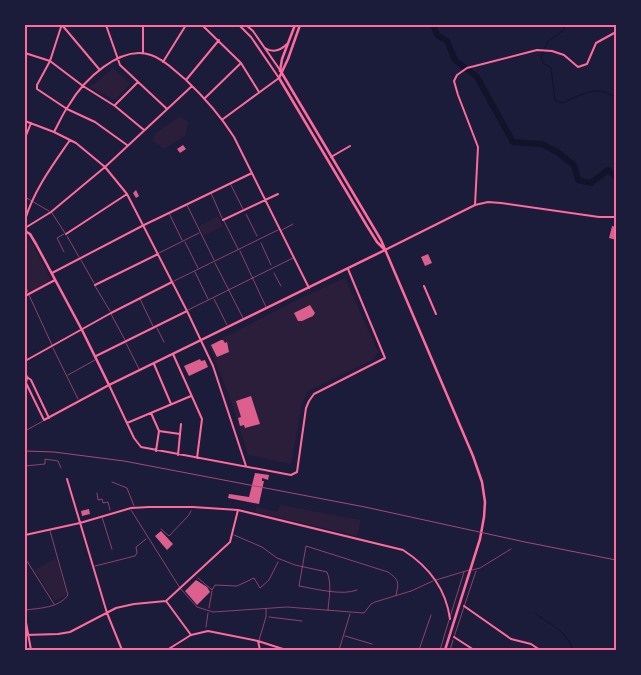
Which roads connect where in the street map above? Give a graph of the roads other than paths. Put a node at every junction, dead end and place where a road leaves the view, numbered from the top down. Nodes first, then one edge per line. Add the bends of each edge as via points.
1 (63, 25) edge
2 (106, 25) edge
3 (143, 25) edge
4 (186, 25) edge
5 (202, 25) edge
6 (239, 25) edge
7 (246, 25) edge
8 (295, 25) edge
9 (300, 25) edge
10 (616, 32) edge
11 (219, 40) junction
12 (290, 40) junction
13 (264, 47) junction
14 (25, 53) edge
15 (143, 53) junction
16 (118, 58) junction
17 (50, 61) junction
18 (163, 62) junction
19 (241, 63) junction
20 (100, 70) junction
21 (281, 72) junction
22 (278, 78) junction
23 (186, 80) junction
24 (138, 82) junction
25 (83, 86) junction
26 (192, 86) junction
27 (259, 92) junction
28 (205, 98) junction
29 (114, 106) junction
30 (67, 109) junction
31 (167, 109) junction
32 (223, 119) junction
33 (25, 121) edge
34 (31, 123) junction
35 (144, 130) junction
36 (54, 132) junction
37 (25, 138) edge
38 (70, 140) junction
39 (127, 145) junction
40 (350, 146) dead end
41 (331, 157) junction
42 (104, 166) junction
43 (252, 173) junction
44 (230, 183) junction
45 (210, 193) junction
46 (127, 194) junction
47 (278, 194) dead end
48 (25, 197) edge
49 (266, 200) junction
50 (31, 201) junction
51 (187, 204) junction
52 (475, 205) junction
53 (244, 211) junction
54 (51, 212) junction
55 (169, 213) junction
56 (616, 217) edge
57 (25, 220) edge
58 (224, 220) junction
59 (293, 224) dead end
60 (144, 225) junction
61 (25, 229) edge
62 (280, 230) junction
63 (200, 232) junction
64 (66, 233) junction
65 (183, 241) junction
66 (239, 250) junction
67 (385, 250) junction
68 (64, 252) dead end
69 (158, 254) junction
70 (80, 258) junction
71 (294, 258) junction
72 (214, 262) junction
73 (199, 269) junction
74 (348, 269) junction
75 (195, 271) junction
76 (52, 273) junction
77 (253, 278) junction
78 (56, 280) junction
79 (172, 282) junction
80 (25, 285) edge
81 (95, 286) junction
82 (424, 286) dead end
83 (310, 288) junction
84 (229, 290) junction
85 (29, 294) junction
86 (25, 296) edge
87 (214, 298) junction
88 (139, 299) junction
89 (209, 300) junction
90 (267, 309) junction
91 (187, 311) junction
92 (111, 313) junction
93 (436, 314) dead end
94 (244, 319) junction
95 (155, 326) junction
96 (228, 327) junction
97 (82, 330) junction
98 (201, 340) junction
99 (125, 341) junction
100 (164, 342) dead end
101 (52, 346) junction
102 (173, 354) junction
103 (96, 357) junction
104 (25, 361) edge
105 (154, 364) junction
106 (140, 371) junction
107 (25, 372) edge
108 (67, 375) junction
109 (28, 378) junction
110 (110, 385) junction
111 (191, 396) junction
112 (79, 400) junction
113 (171, 404) junction
114 (151, 413) junction
115 (49, 418) junction
116 (44, 420) junction
117 (127, 424) junction
118 (181, 424) dead end
119 (25, 431) edge
120 (158, 431) junction
121 (180, 434) junction
122 (156, 451) junction
123 (178, 455) junction
124 (197, 458) junction
125 (246, 466) junction
126 (67, 480) dead end
127 (112, 482) dead end
128 (133, 508) junction
129 (238, 510) junction
130 (102, 517) junction
131 (80, 523) junction
132 (49, 530) junction
133 (232, 534) junction
134 (25, 535) edge
135 (148, 538) junction
136 (112, 549) dead end
137 (511, 549) dead end
138 (25, 558) edge
139 (94, 567) junction
140 (303, 568) junction
141 (476, 569) junction
142 (465, 571) junction
143 (435, 580) junction
144 (180, 588) junction
145 (330, 590) junction
146 (357, 590) dead end
147 (396, 596) junction
148 (166, 601) junction
149 (55, 605) junction
150 (464, 606) junction
151 (266, 609) junction
152 (25, 610) edge
153 (328, 611) junction
154 (351, 612) junction
155 (107, 613) junction
156 (431, 615) dead end
157 (25, 617) edge
158 (450, 618) junction
159 (27, 635) edge
160 (191, 635) junction
161 (344, 635) junction
162 (454, 637) junction
163 (258, 641) junction
164 (372, 644) dead end
165 (31, 650) edge
166 (122, 650) edge
167 (167, 650) edge
168 (260, 650) edge
169 (286, 650) edge
170 (340, 650) edge
171 (419, 650) edge
172 (440, 650) edge
173 (445, 650) edge
174 (450, 650) edge
175 (474, 650) edge
176 (540, 650) edge

1 - 17 street
1 - 20 street
2 - 16 street
3 - 15 street
4 - 18 street
5 - 11 street
6 - 22 street via 251,37
7 - 13 street
8 - 12 main road
9 - 21 main road
10 - 52 street via 596,43 587,64 578,67 564,55 537,50 467,68 457,75 454,82 478,147
11 - 19 street
11 - 23 street
12 - 13 street via 280,50
12 - 21 main road via 282,59
13 - 21 street
14 - 17 street
15 - 16 street
15 - 18 street
16 - 20 street
16 - 24 street
17 - 25 street
17 - 30 street via 37,89
18 - 23 street
19 - 27 street
19 - 28 street
20 - 25 street
21 - 22 main road
21 - 41 main road
22 - 27 street
22 - 67 main road via 367,226
23 - 26 street
24 - 29 street
24 - 31 street
25 - 29 street
25 - 30 street
26 - 28 street
26 - 31 street
27 - 32 street
28 - 32 street
29 - 35 street
30 - 36 street
30 - 39 street via 95,122
31 - 35 street
32 - 43 street
33 - 34 street
34 - 36 street
34 - 37 street
35 - 39 street
36 - 38 street
38 - 42 street
38 - 50 street
39 - 42 street
40 - 41 street
41 - 67 main road
42 - 46 street
42 - 54 street
43 - 44 street
43 - 49 street
44 - 45 street
44 - 53 lane
45 - 51 street
45 - 58 lane
46 - 60 street
46 - 64 street
47 - 49 street
48 - 50 lane
49 - 53 street
49 - 62 street
50 - 54 lane
50 - 57 street
51 - 55 street
51 - 63 lane
52 - 56 street via 501,203
52 - 67 street
53 - 58 street
54 - 61 street
54 - 64 lane
55 - 60 street
55 - 65 lane
58 - 66 lane
59 - 62 lane
60 - 69 street
60 - 70 street
61 - 76 main road
62 - 66 lane
62 - 71 street
63 - 65 lane
63 - 72 lane
64 - 68 lane via 57,238
64 - 70 lane
65 - 69 lane
65 - 73 lane
66 - 72 lane
66 - 77 lane
67 - 74 main road
67 - 173 main road via 482,482 485,502 480,539
69 - 79 street
69 - 81 street
70 - 76 street
70 - 81 lane
71 - 77 lane
71 - 83 street
72 - 73 lane
72 - 84 lane
73 - 75 lane
74 - 83 main road
74 - 125 street via 385,358 314,394 306,408 297,472 291,475
75 - 79 lane
75 - 89 lane
76 - 78 main road
77 - 84 lane
77 - 90 lane
78 - 85 street
78 - 97 main road
79 - 88 street
79 - 91 street
80 - 85 lane
81 - 92 lane
82 - 93 street
83 - 90 main road
84 - 87 lane
84 - 94 lane
85 - 86 street
85 - 101 lane
87 - 89 lane
87 - 96 lane
88 - 92 street
88 - 95 lane
89 - 91 lane
90 - 94 main road
91 - 95 street
91 - 98 street
92 - 97 street
92 - 99 lane
94 - 96 main road
95 - 99 street
95 - 100 lane
96 - 98 main road
97 - 101 street
97 - 103 main road
98 - 102 main road
98 - 125 street via 213,366
99 - 103 street
99 - 106 lane
101 - 104 street
101 - 108 lane
102 - 105 main road
102 - 111 street
103 - 108 lane
103 - 110 main road
105 - 106 main road
105 - 113 street
106 - 110 main road
107 - 109 street
108 - 112 lane
109 - 115 street
109 - 116 street via 26,383
110 - 112 street
110 - 117 street
111 - 113 street
111 - 124 street via 202,419
112 - 115 street
113 - 114 street
114 - 117 street
114 - 120 street
115 - 116 street
116 - 119 lane
117 - 122 street via 137,444
118 - 121 street
120 - 121 street
120 - 122 street
121 - 123 street
122 - 123 street
123 - 124 street
124 - 125 street
126 - 131 street
127 - 128 lane via 127,488
128 - 129 street
128 - 130 street
128 - 135 lane via 131,512
129 - 133 street
129 - 143 street via 403,550 421,563
130 - 131 street
130 - 136 lane
131 - 132 street
131 - 139 street
132 - 134 street
132 - 149 lane via 68,595
133 - 140 lane
133 - 144 street via 225,548
135 - 139 lane via 136,547 134,556
135 - 144 lane
137 - 141 lane
138 - 149 lane
139 - 155 street
140 - 145 lane via 327,572
140 - 145 lane via 299,586
140 - 147 lane via 306,546 388,572 398,583
141 - 142 lane
141 - 150 lane
142 - 143 lane
142 - 158 lane
143 - 147 lane
143 - 158 street via 445,598
144 - 148 street
144 - 151 lane via 197,607 213,612
145 - 146 lane via 351,593
145 - 153 lane
147 - 154 lane via 371,604 364,613
148 - 155 street via 134,604
148 - 160 street
149 - 152 lane
150 - 162 lane
150 - 176 street via 511,639
151 - 153 lane via 287,607
151 - 163 lane
153 - 154 lane
154 - 161 lane
155 - 159 street via 70,632
155 - 166 street
156 - 171 lane
157 - 159 street
158 - 172 lane
159 - 165 street
160 - 163 street via 208,631
160 - 167 street
161 - 164 lane
161 - 170 lane
162 - 174 lane
162 - 175 street
163 - 168 street
163 - 169 street

